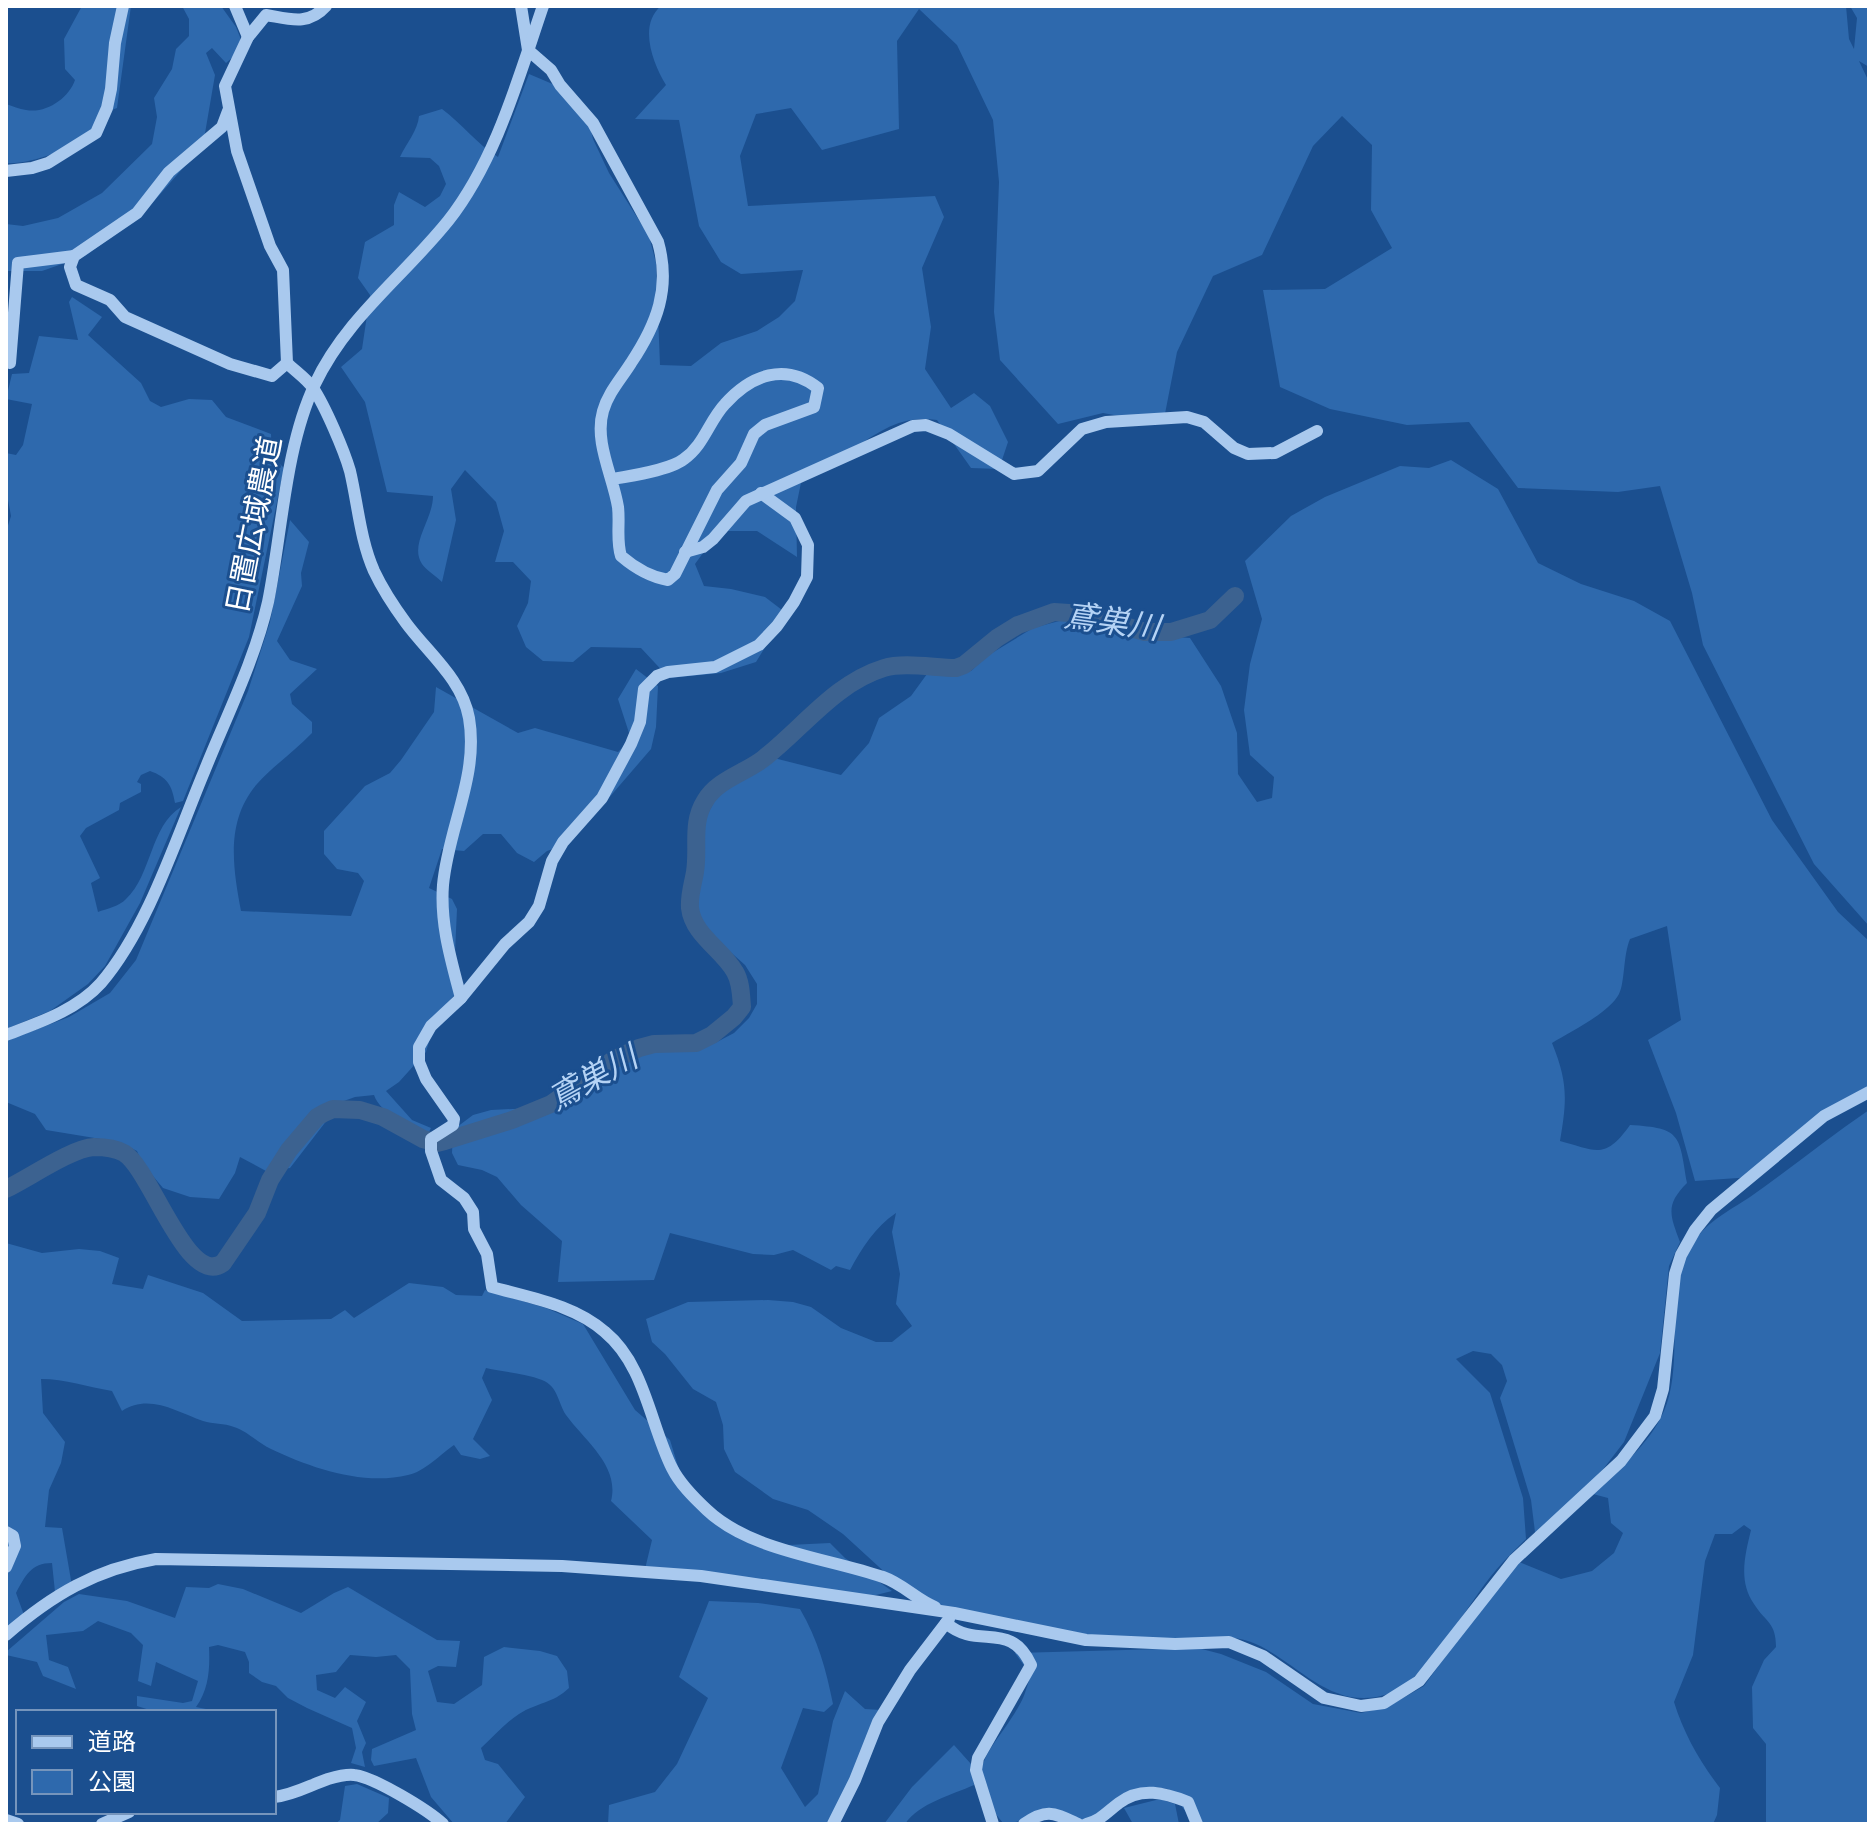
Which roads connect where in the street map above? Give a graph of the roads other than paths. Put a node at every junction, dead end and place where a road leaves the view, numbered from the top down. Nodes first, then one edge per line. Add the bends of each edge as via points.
1 (123, 6) edge
2 (235, 6) edge
3 (326, 6) edge
4 (521, 6) edge
5 (543, 6) edge
6 (248, 37) junction
7 (528, 50) junction
8 (228, 111) junction
9 (6, 171) edge
10 (74, 256) junction
11 (10, 363) dead end
12 (287, 363) junction
13 (313, 387) junction
14 (1317, 431) dead end
15 (612, 479) junction
16 (761, 493) junction
17 (685, 552) junction
18 (461, 998) junction
19 (6, 1035) edge
20 (1869, 1092) edge
21 (6, 1532) edge
22 (6, 1567) edge
23 (950, 1618) junction
24 (6, 1635) edge
25 (276, 1797) edge
26 (124, 1814) edge
27 (6, 1820) edge
28 (18, 1824) edge
29 (102, 1824) edge
30 (443, 1824) edge
31 (833, 1824) edge
32 (993, 1824) edge
33 (1024, 1824) edge
34 (1078, 1824) edge
35 (1086, 1824) edge
36 (1197, 1824) edge

1 - 9 street via 107,108 96,133 48,163
2 - 6 street
3 - 6 street via 316,17 296,20 266,15
4 - 7 street
5 - 7 street, 日置広域農道
6 - 8 street via 225,86
7 - 13 street, 日置広域農道 via 487,156 464,198 341,337
7 - 15 street via 593,123 658,242 663,261 665,288 658,310 603,411 603,448
8 - 10 street via 222,127 169,172 137,213
8 - 12 street via 247,185 283,270
10 - 11 street via 18,263
10 - 12 street via 70,267 76,285 110,300 125,317 230,364 272,376
12 - 13 street
13 - 18 street via 349,470 359,527 375,572 405,622 449,674 469,717 466,787 443,885 444,937
13 - 19 street, 日置広域農道 via 295,448 261,628 146,910 114,965 85,998
14 - 16 street via 1275,453 1248,454 1204,422 1187,417 1106,422 1082,429 1038,471 1014,474 949,434 913,426
15 - 17 street via 621,556 668,580
15 - 17 street via 682,461 699,446 723,405 759,378 783,372 818,388 814,407 754,434
16 - 17 street via 746,501 703,547
16 - 18 street via 795,518 808,545 807,577 794,602 777,626 745,654 715,667 668,672 644,689 631,744 602,798 552,861 539,906
18 - 23 street via 423,1036 419,1062 454,1119 431,1139 431,1151 441,1180 473,1212 492,1287 557,1305 604,1330 619,1345 672,1468 710,1513 753,1538 907,1588
20 - 23 street via 1824,1116 1722,1200 1695,1230 1675,1274 1663,1389 1655,1416 1621,1461 1514,1560 1405,1692 1384,1703 1345,1704 1324,1698 1263,1656 1229,1642 1086,1640
21 - 22 street via 15,1546
23 - 24 street via 638,1570 182,1558 127,1564 96,1574
23 - 31 street via 878,1722
23 - 32 street via 956,1632 1000,1636 1024,1649 1031,1665 978,1758 976,1770
25 - 30 street via 354,1775
26 - 29 street
27 - 28 street
33 - 34 street via 1038,1814 1055,1813
35 - 36 street via 1122,1800 1164,1792 1188,1802

